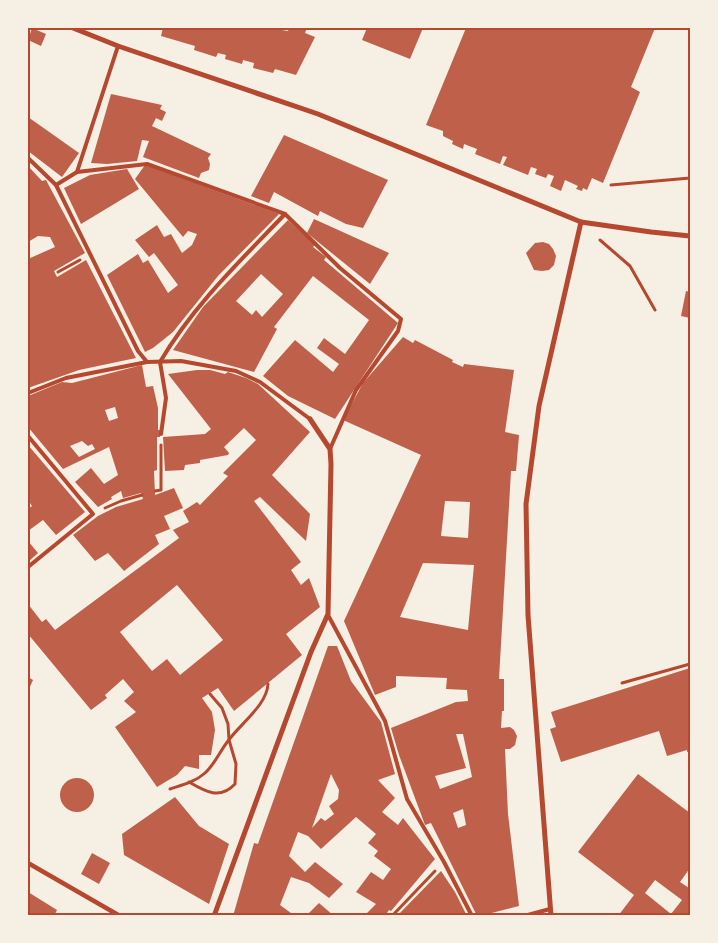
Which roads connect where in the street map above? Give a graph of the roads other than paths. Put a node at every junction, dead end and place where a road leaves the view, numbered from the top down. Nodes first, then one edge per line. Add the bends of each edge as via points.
1 (73, 28) edge
2 (118, 46) junction
3 (28, 158) edge
4 (77, 172) junction
5 (56, 185) junction
6 (285, 214) junction
7 (581, 222) junction
8 (690, 236) edge
9 (147, 362) junction
10 (160, 362) junction
11 (28, 393) edge
12 (310, 419) joint
13 (161, 434) road end
14 (28, 436) edge
15 (330, 449) junction
16 (28, 567) edge
17 (328, 614) junction
18 (28, 863) edge
19 (550, 909) junction
20 (120, 916) edge
21 (214, 916) edge
22 (472, 916) edge
23 (524, 916) edge
24 (551, 916) edge

1 - 2 street
2 - 4 lane
2 - 7 street via 318,114
3 - 5 lane
4 - 5 lane
4 - 6 lane via 147,164
5 - 9 lane via 138,351
6 - 10 lane via 221,281 171,342
6 - 15 lane via 340,268 401,319 398,331 356,390
7 - 8 street
7 - 19 street via 539,406 526,504 528,615
9 - 10 lane
9 - 11 lane via 66,378
10 - 12 lane via 181,361 236,371 260,382
10 - 13 lane via 166,398
12 - 15 street
14 - 16 lane via 93,514
15 - 17 street
17 - 21 street
17 - 22 lane via 385,721 407,799
18 - 20 street
19 - 23 lane
19 - 24 street

